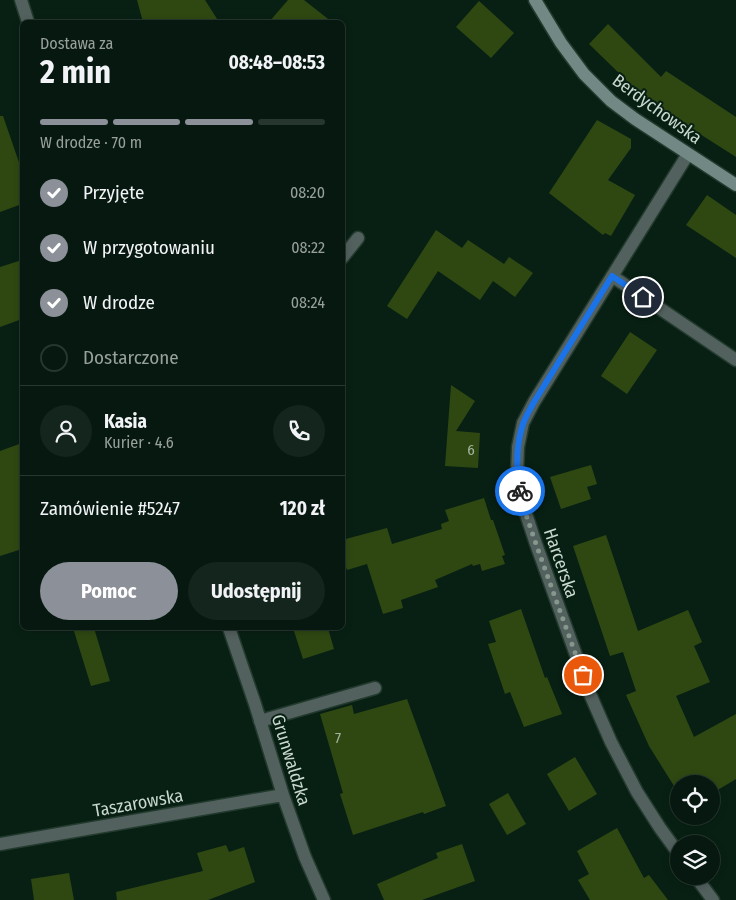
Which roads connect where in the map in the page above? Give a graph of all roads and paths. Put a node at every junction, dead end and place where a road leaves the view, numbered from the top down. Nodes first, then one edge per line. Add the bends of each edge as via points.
1 (21, 0) edge
2 (535, 0) edge
3 (27, 20) edge
4 (688, 154) junction
5 (736, 185) edge
6 (358, 238) dead end
7 (345, 254) edge
8 (612, 276) junction
9 (736, 360) edge
10 (230, 630) edge
11 (375, 688) dead end
12 (260, 721) junction
13 (283, 795) junction
14 (670, 842) edge
15 (0, 844) edge
16 (702, 885) edge
17 (324, 900) edge
18 (713, 900) edge

1 - 3 street
2 - 4 street, Berdychowska via 584,74 635,120
4 - 5 street, Berdychowska
4 - 8 street, Harcerska
6 - 7 street
8 - 9 street
8 - 14 street, Harcerska via 523,423 517,474 533,537 590,694 637,792
10 - 12 street, Grunwaldzka
11 - 12 street
12 - 13 street, Grunwaldzka
13 - 15 street, Taszarowska
13 - 17 street, Grunwaldzka
16 - 18 street

